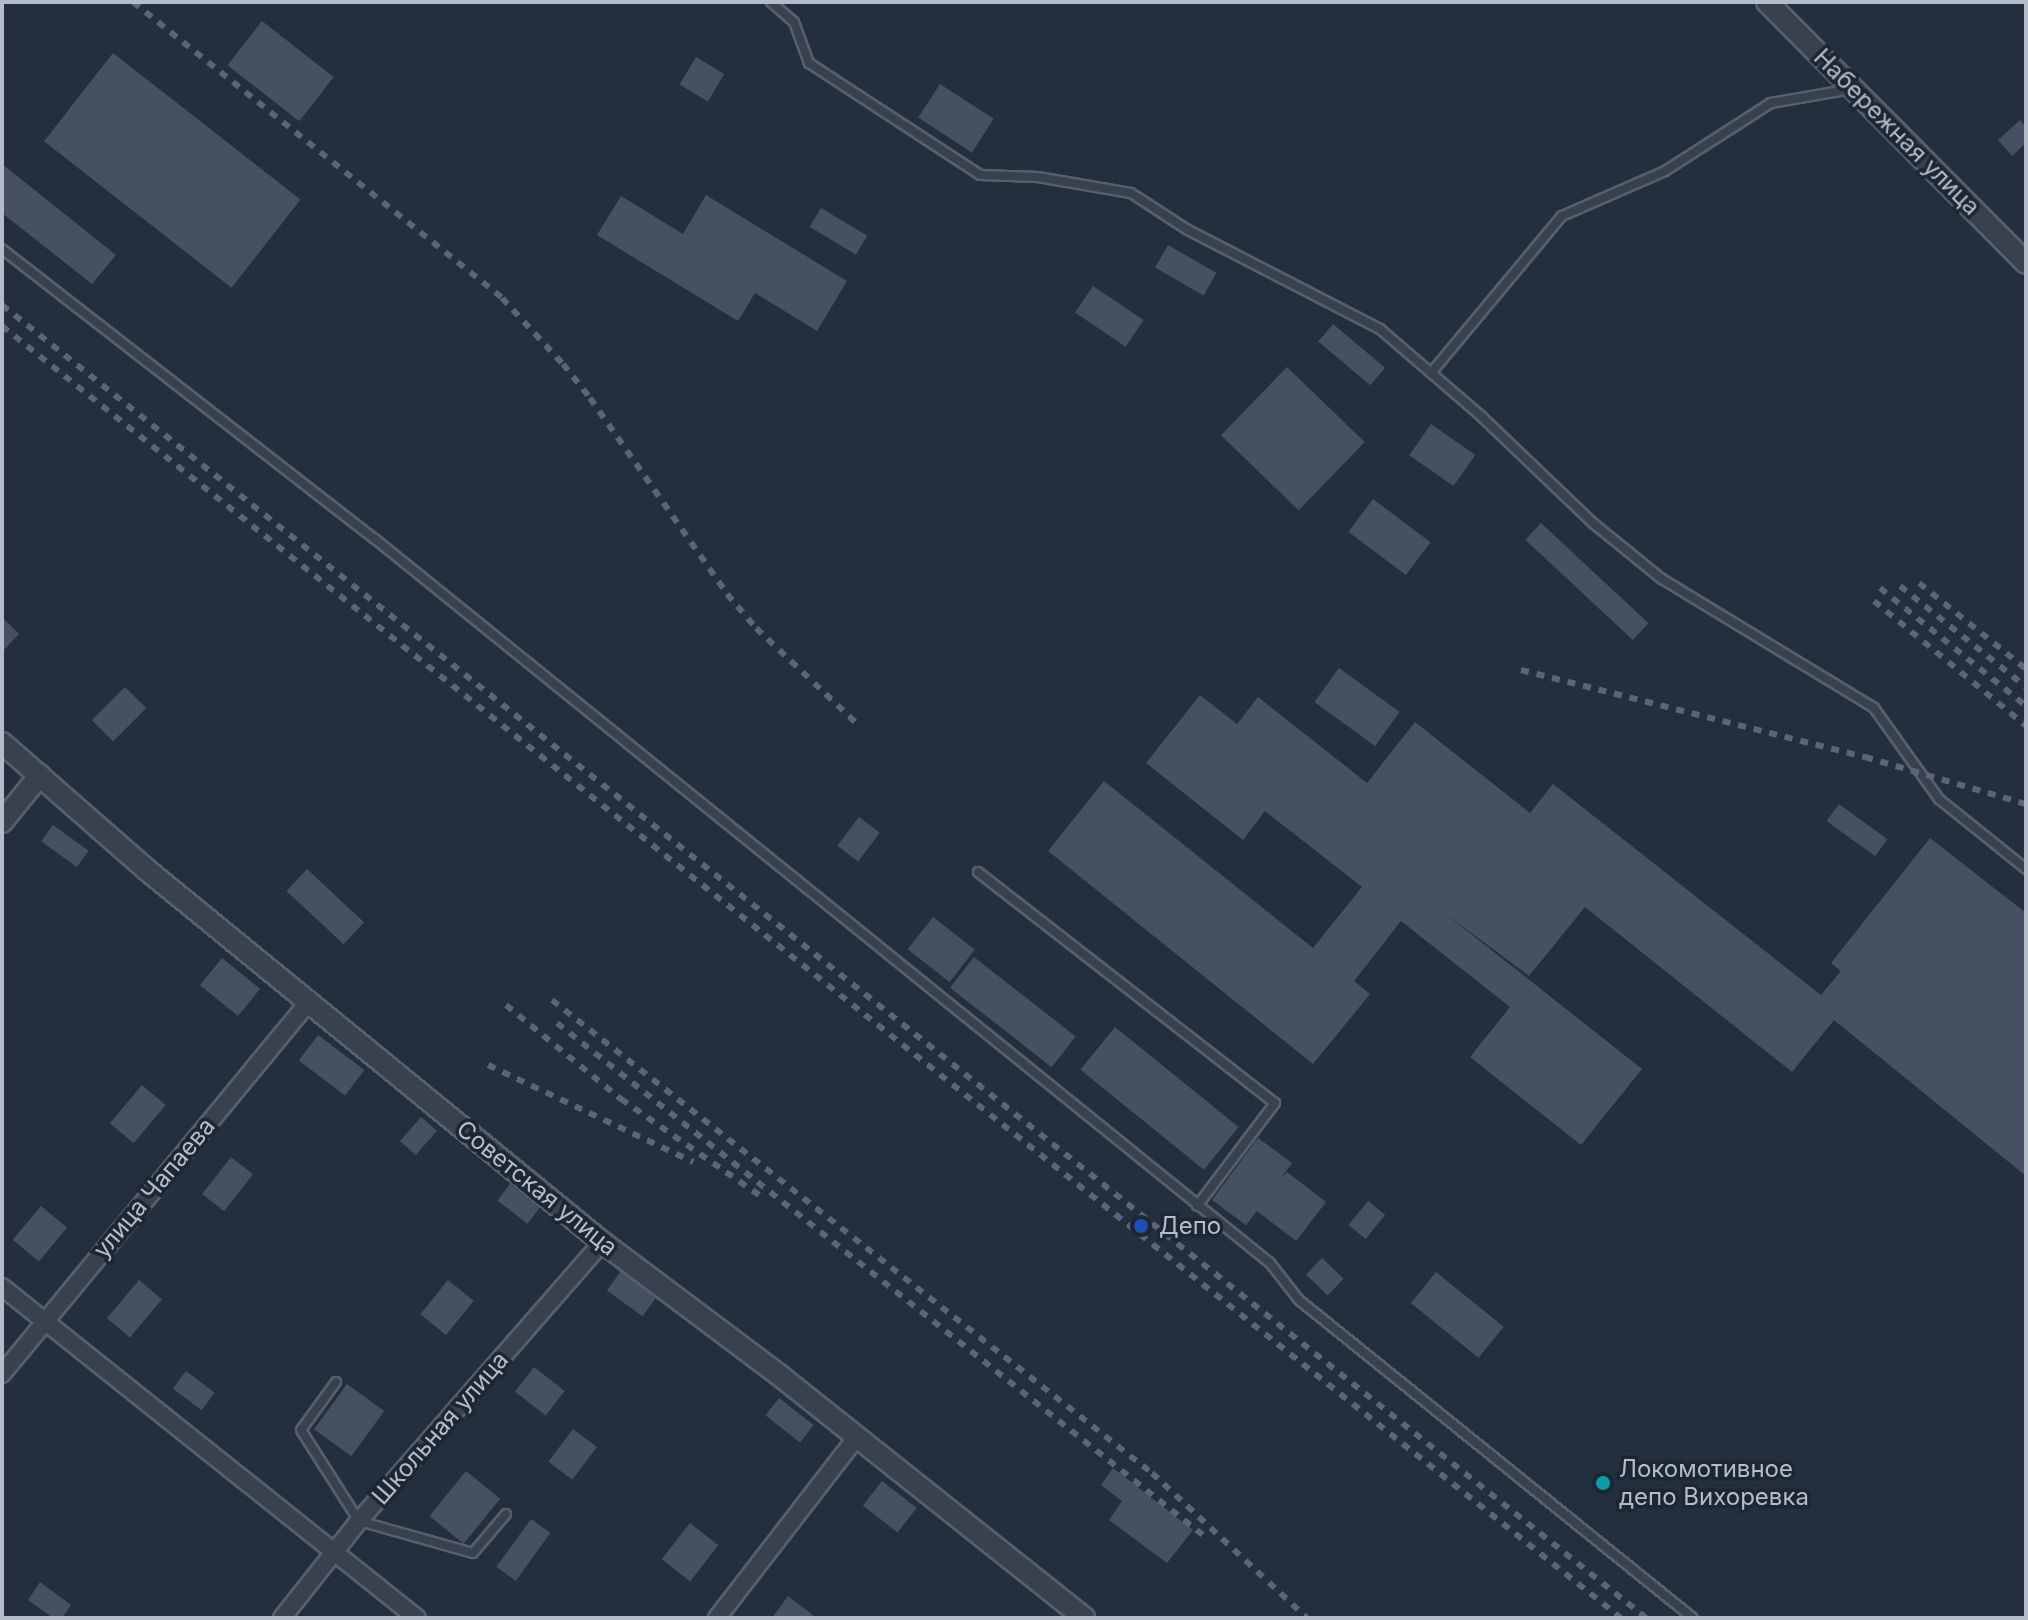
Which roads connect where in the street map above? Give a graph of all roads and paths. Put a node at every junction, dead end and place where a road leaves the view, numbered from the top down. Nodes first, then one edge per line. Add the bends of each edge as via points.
1 (771, 2) edge
2 (1767, 2) edge
3 (1857, 89) junction
4 (2, 249) edge
5 (2026, 263) edge
6 (1431, 373) junction
7 (2, 743) edge
8 (40, 775) junction
9 (2, 822) edge
10 (2026, 869) edge
11 (978, 872) dead end
12 (308, 1003) junction
13 (1197, 1206) junction
14 (602, 1242) junction
15 (2, 1287) edge
16 (44, 1320) junction
17 (2, 1374) edge
18 (336, 1382) dead end
19 (857, 1437) junction
20 (506, 1514) dead end
21 (359, 1521) junction
22 (334, 1552) junction
23 (282, 1618) edge
24 (417, 1618) edge
25 (717, 1618) edge
26 (1084, 1618) edge
27 (1693, 1618) edge

1 - 6 lane via 794,22 809,63 980,175 1038,177 1131,193 1188,230 1380,329
2 - 3 street, Набережная улица
3 - 5 street, Набережная улица
3 - 6 lane via 1771,103 1665,171 1562,216
4 - 13 lane via 375,539
6 - 10 lane via 1594,524 1662,579 1874,708 1939,799
7 - 8 street, Советская улица
8 - 9 street
8 - 12 street, Советская улица
11 - 13 lane via 1275,1103
12 - 14 street, Советская улица
12 - 16 street, улица Чапаева
13 - 27 lane via 1270,1263 1299,1300
14 - 19 street, Советская улица
14 - 21 street, Школьная улица
15 - 16 street
16 - 17 street, улица Чапаева
16 - 22 street
18 - 21 lane via 301,1430
19 - 25 street
19 - 26 street, Советская улица
20 - 21 lane via 473,1553
21 - 22 street, Школьная улица
22 - 23 street, Школьная улица
22 - 24 street

